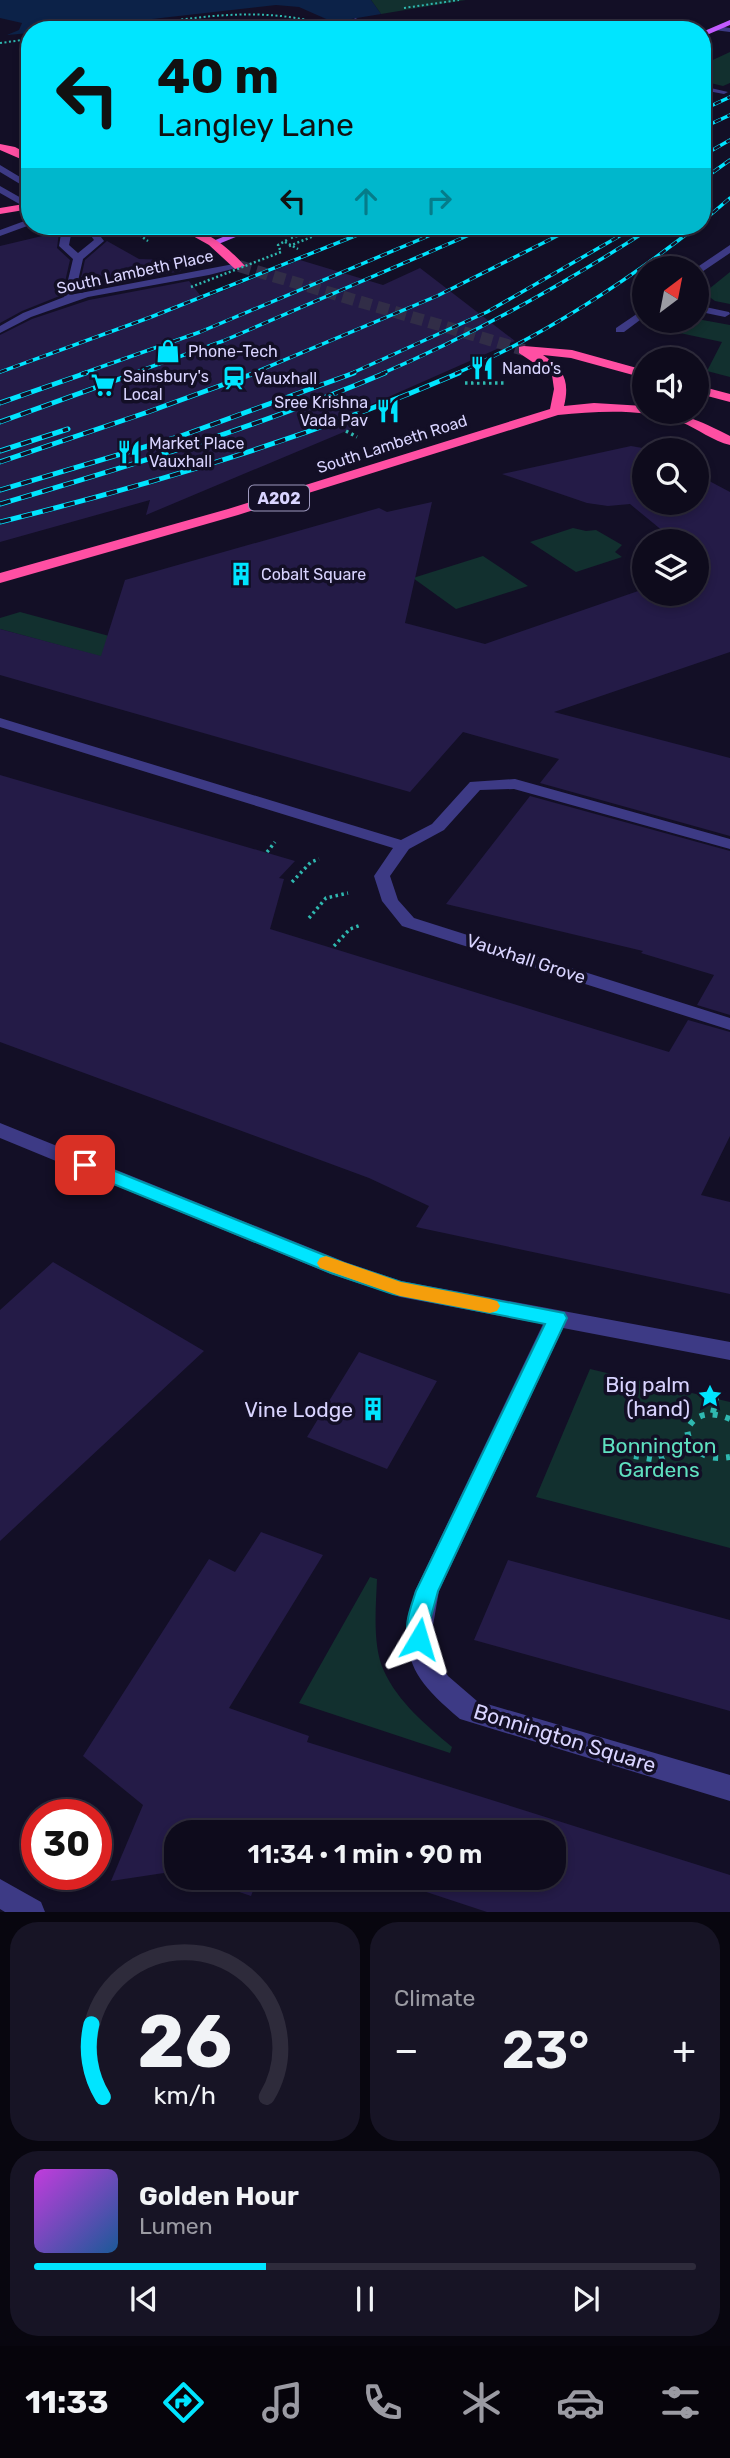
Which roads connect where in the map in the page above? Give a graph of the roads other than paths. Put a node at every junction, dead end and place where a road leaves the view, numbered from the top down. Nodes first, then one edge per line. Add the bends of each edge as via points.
1 (730, 22) edge
2 (717, 28) junction
3 (730, 30) edge
4 (711, 31) edge
5 (711, 90) edge
6 (724, 92) dead end
7 (0, 147) edge
8 (21, 155) edge
9 (0, 168) edge
10 (21, 181) edge
11 (0, 189) edge
12 (21, 201) edge
13 (21, 207) edge
14 (0, 211) edge
15 (21, 225) edge
16 (0, 233) edge
17 (66, 235) edge
18 (95, 235) edge
19 (198, 235) edge
20 (234, 235) edge
21 (213, 243) junction
22 (730, 248) edge
23 (78, 258) junction
24 (709, 263) edge
25 (239, 266) joint
26 (69, 300) junction
27 (709, 311) edge
28 (725, 314) dead end
29 (632, 321) edge
30 (1, 329) edge
31 (620, 330) dead end
32 (632, 371) edge
33 (709, 392) edge
34 (730, 398) edge
35 (632, 409) edge
36 (556, 411) junction
37 (695, 424) edge
38 (730, 441) edge
39 (0, 578) edge
40 (0, 722) edge
41 (730, 844) edge
42 (403, 846) junction
43 (730, 1024) edge
44 (0, 1130) edge
45 (557, 1318) junction
46 (730, 1350) edge
47 (730, 1788) edge
48 (0, 1893) edge
49 (32, 1912) edge

1 - 2 main road
2 - 3 street
2 - 4 main road
5 - 6 street
7 - 8 highway
9 - 10 street
11 - 12 street
13 - 14 highway
15 - 16 street
17 - 23 street via 64,246
18 - 23 street via 99,241
19 - 21 highway
20 - 21 main road
21 - 25 highway
22 - 24 street
23 - 26 street
25 - 26 street, South Lambeth Place
26 - 30 street, South Lambeth Place via 20,317
27 - 28 street
29 - 31 street
32 - 36 highway via 572,354 524,350 558,371 563,385
33 - 34 highway
35 - 36 highway, A202
36 - 39 highway, South Lambeth Road / A202 via 246,508
37 - 38 highway
40 - 42 street
41 - 42 street, Vauxhall Grove via 502,784 476,785 438,827
42 - 43 street, Vauxhall Grove via 382,876 390,901 408,922
44 - 45 street via 400,1289
45 - 46 street
45 - 47 street, Bonnington Square via 427,1591 418,1624 420,1654 438,1686 469,1711
48 - 49 street

